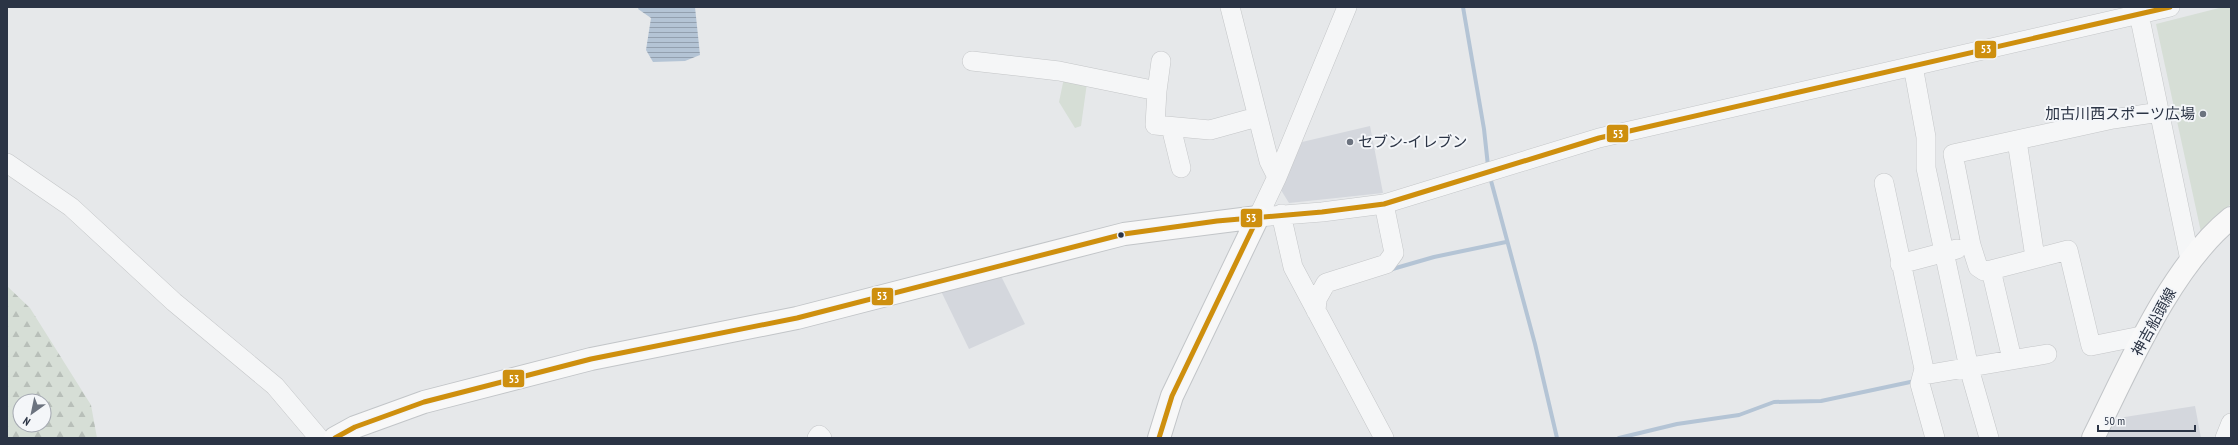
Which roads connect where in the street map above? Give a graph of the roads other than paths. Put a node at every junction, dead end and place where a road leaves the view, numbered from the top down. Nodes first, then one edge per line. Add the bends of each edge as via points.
1 (1230, 7) edge
2 (1347, 7) edge
3 (2170, 7) edge
4 (2139, 14) junction
5 (982, 56) dead end
6 (1161, 61) dead end
7 (1913, 66) junction
8 (1157, 91) junction
9 (2160, 112) junction
10 (1257, 117) junction
11 (1171, 127) junction
12 (2017, 141) junction
13 (7, 163) edge
14 (1181, 168) dead end
15 (1277, 177) junction
16 (1884, 183) dead end
17 (1384, 204) junction
18 (1281, 214) junction
19 (1258, 217) junction
20 (2231, 218) edge
21 (1971, 245) junction
22 (1945, 252) junction
23 (2035, 257) junction
24 (2190, 260) junction
25 (1900, 264) junction
26 (1991, 270) junction
27 (1316, 311) junction
28 (2146, 335) junction
29 (2047, 354) dead end
30 (2012, 359) junction
31 (1969, 368) junction
32 (1922, 380) junction
33 (2231, 423) edge
34 (1382, 437) edge
35 (319, 438) edge
36 (335, 438) edge
37 (817, 438) edge
38 (822, 438) edge
39 (1159, 438) edge
40 (1935, 438) edge
41 (1990, 438) edge
42 (2093, 438) edge
43 (2225, 438) edge

1 - 10 street
2 - 15 street
3 - 4 street
4 - 7 street
4 - 9 street
5 - 8 street
6 - 8 street
7 - 17 street via 1599,138
7 - 22 street via 1926,137 1926,168
8 - 11 street via 1155,125
9 - 12 street via 2113,119
9 - 24 street
10 - 11 street via 1210,130
10 - 15 street via 1269,161
11 - 14 street
12 - 21 street via 1953,154
12 - 23 street
13 - 35 street via 71,207 174,302 275,386
15 - 19 street
16 - 25 street
17 - 18 street
17 - 27 street via 1394,253 1386,264 1326,283 1317,299
18 - 19 street
18 - 27 street via 1293,267
19 - 36 main road via 1124,234 797,318 591,359 424,402 355,427
19 - 39 main road via 1172,396
20 - 24 main road, 神吉船頭線
21 - 22 street
21 - 26 street via 1978,267 1984,271
22 - 25 street
22 - 31 street
23 - 26 street
23 - 28 street via 2068,250 2091,346
24 - 28 main road, 神吉船頭線
25 - 32 street via 1924,369
26 - 30 street
27 - 34 street
28 - 42 main road, 神吉船頭線
29 - 30 street
30 - 31 street
31 - 32 street
31 - 41 street
32 - 40 street
33 - 43 street
37 - 38 street via 819,435

